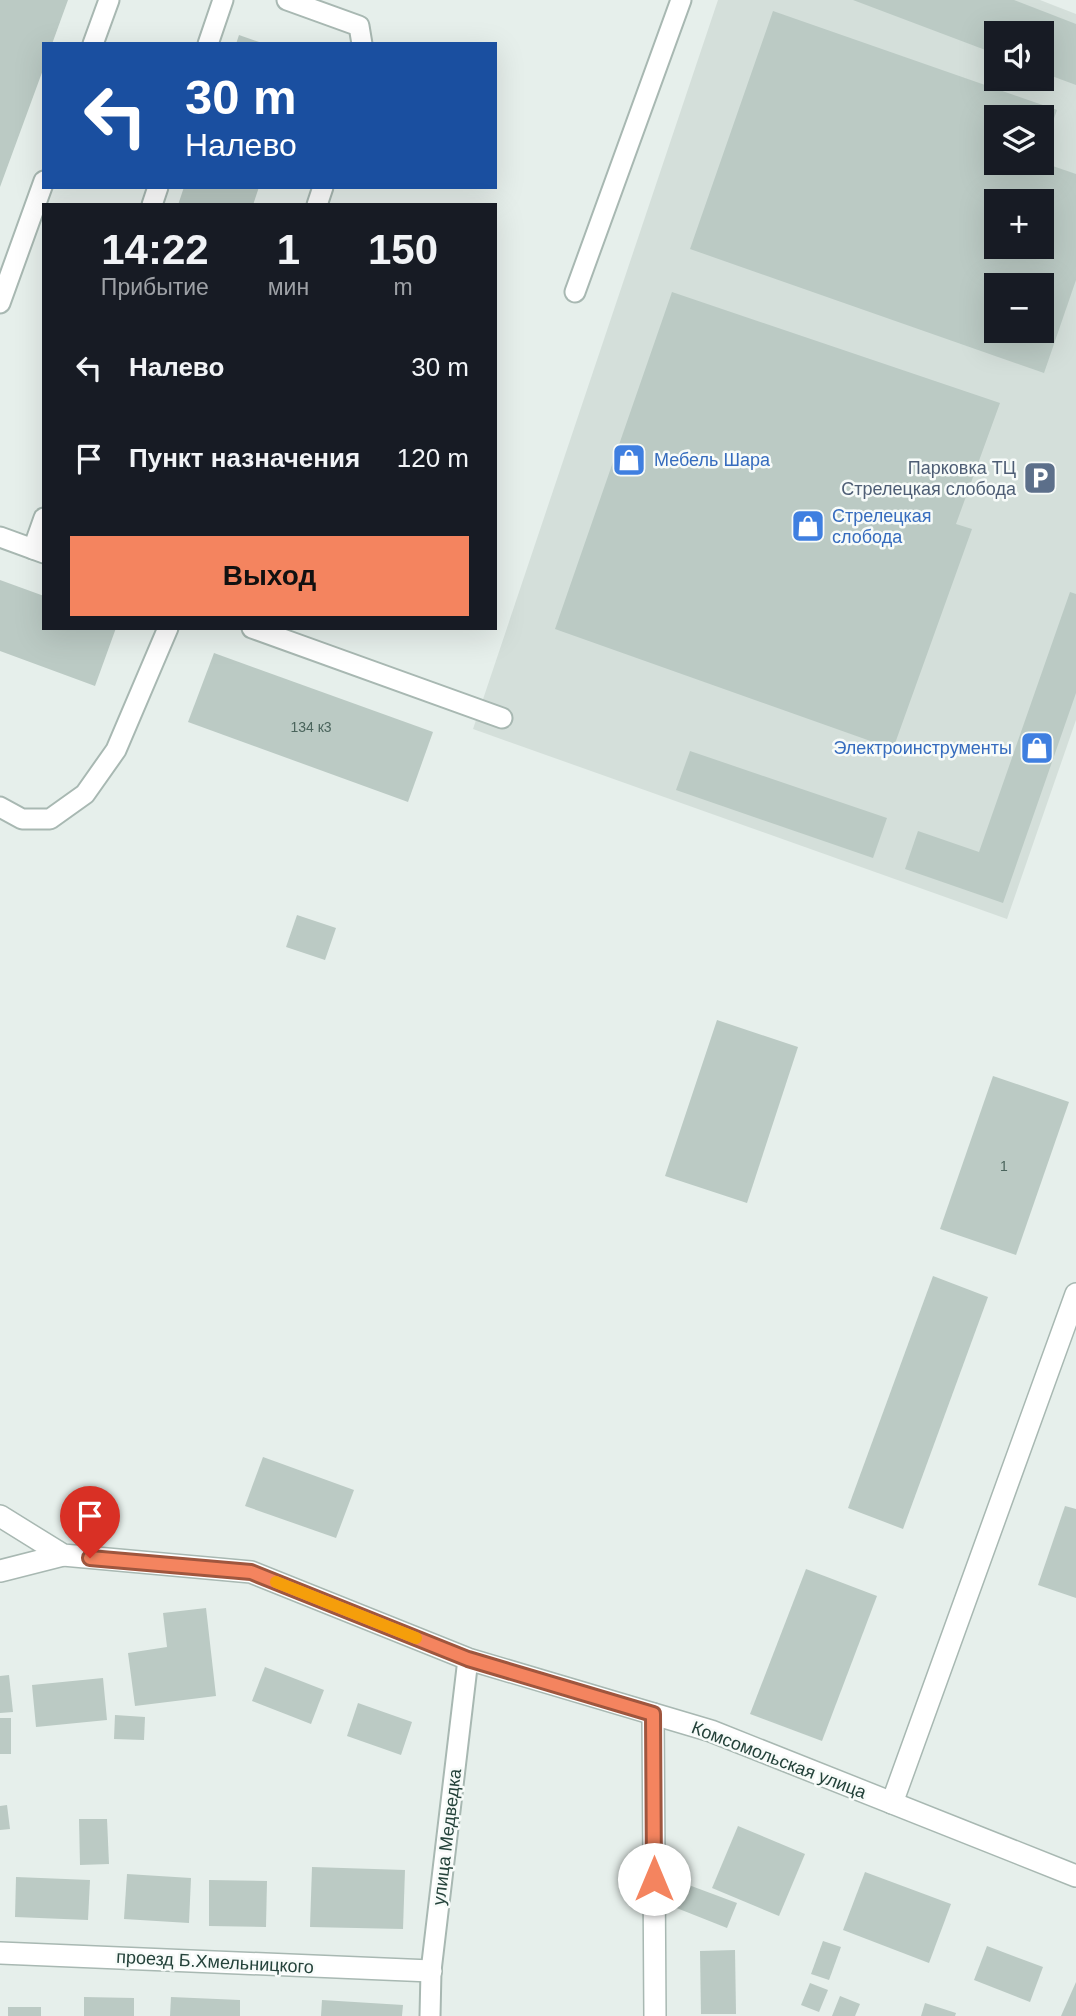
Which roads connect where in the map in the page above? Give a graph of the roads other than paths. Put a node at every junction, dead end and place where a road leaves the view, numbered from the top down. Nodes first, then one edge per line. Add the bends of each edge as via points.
1 (108, 0) edge
2 (223, 0) edge
3 (287, 0) edge
4 (681, 0) edge
5 (94, 42) edge
6 (209, 42) edge
7 (362, 42) edge
8 (42, 187) edge
9 (575, 292) dead end
10 (0, 303) edge
11 (42, 529) edge
12 (0, 537) edge
13 (38, 551) edge
14 (167, 630) edge
15 (257, 630) edge
16 (502, 718) dead end
17 (0, 807) edge
18 (1076, 1294) edge
19 (0, 1516) edge
20 (63, 1555) junction
21 (0, 1572) edge
22 (468, 1659) junction
23 (653, 1714) junction
24 (892, 1803) junction
25 (1076, 1876) edge
26 (0, 1953) edge
27 (430, 1972) junction
28 (430, 2016) edge
29 (655, 2016) edge

1 - 5 lane
2 - 6 lane
3 - 7 lane via 359,26
4 - 9 lane
8 - 10 lane
11 - 13 lane
12 - 13 lane
14 - 17 lane via 116,750 85,794 50,818 22,819
15 - 16 lane
18 - 24 street
19 - 20 street, Комсомольская улица
20 - 21 street
20 - 22 street, Комсомольская улица via 251,1572
22 - 23 street, Комсомольская улица
22 - 27 lane, улица Медведка
23 - 24 street, Комсомольская улица via 711,1731
23 - 29 street
24 - 25 street, Комсомольская улица
26 - 27 street, проезд Б.Хмельницкого
27 - 28 lane, улица Медведка

